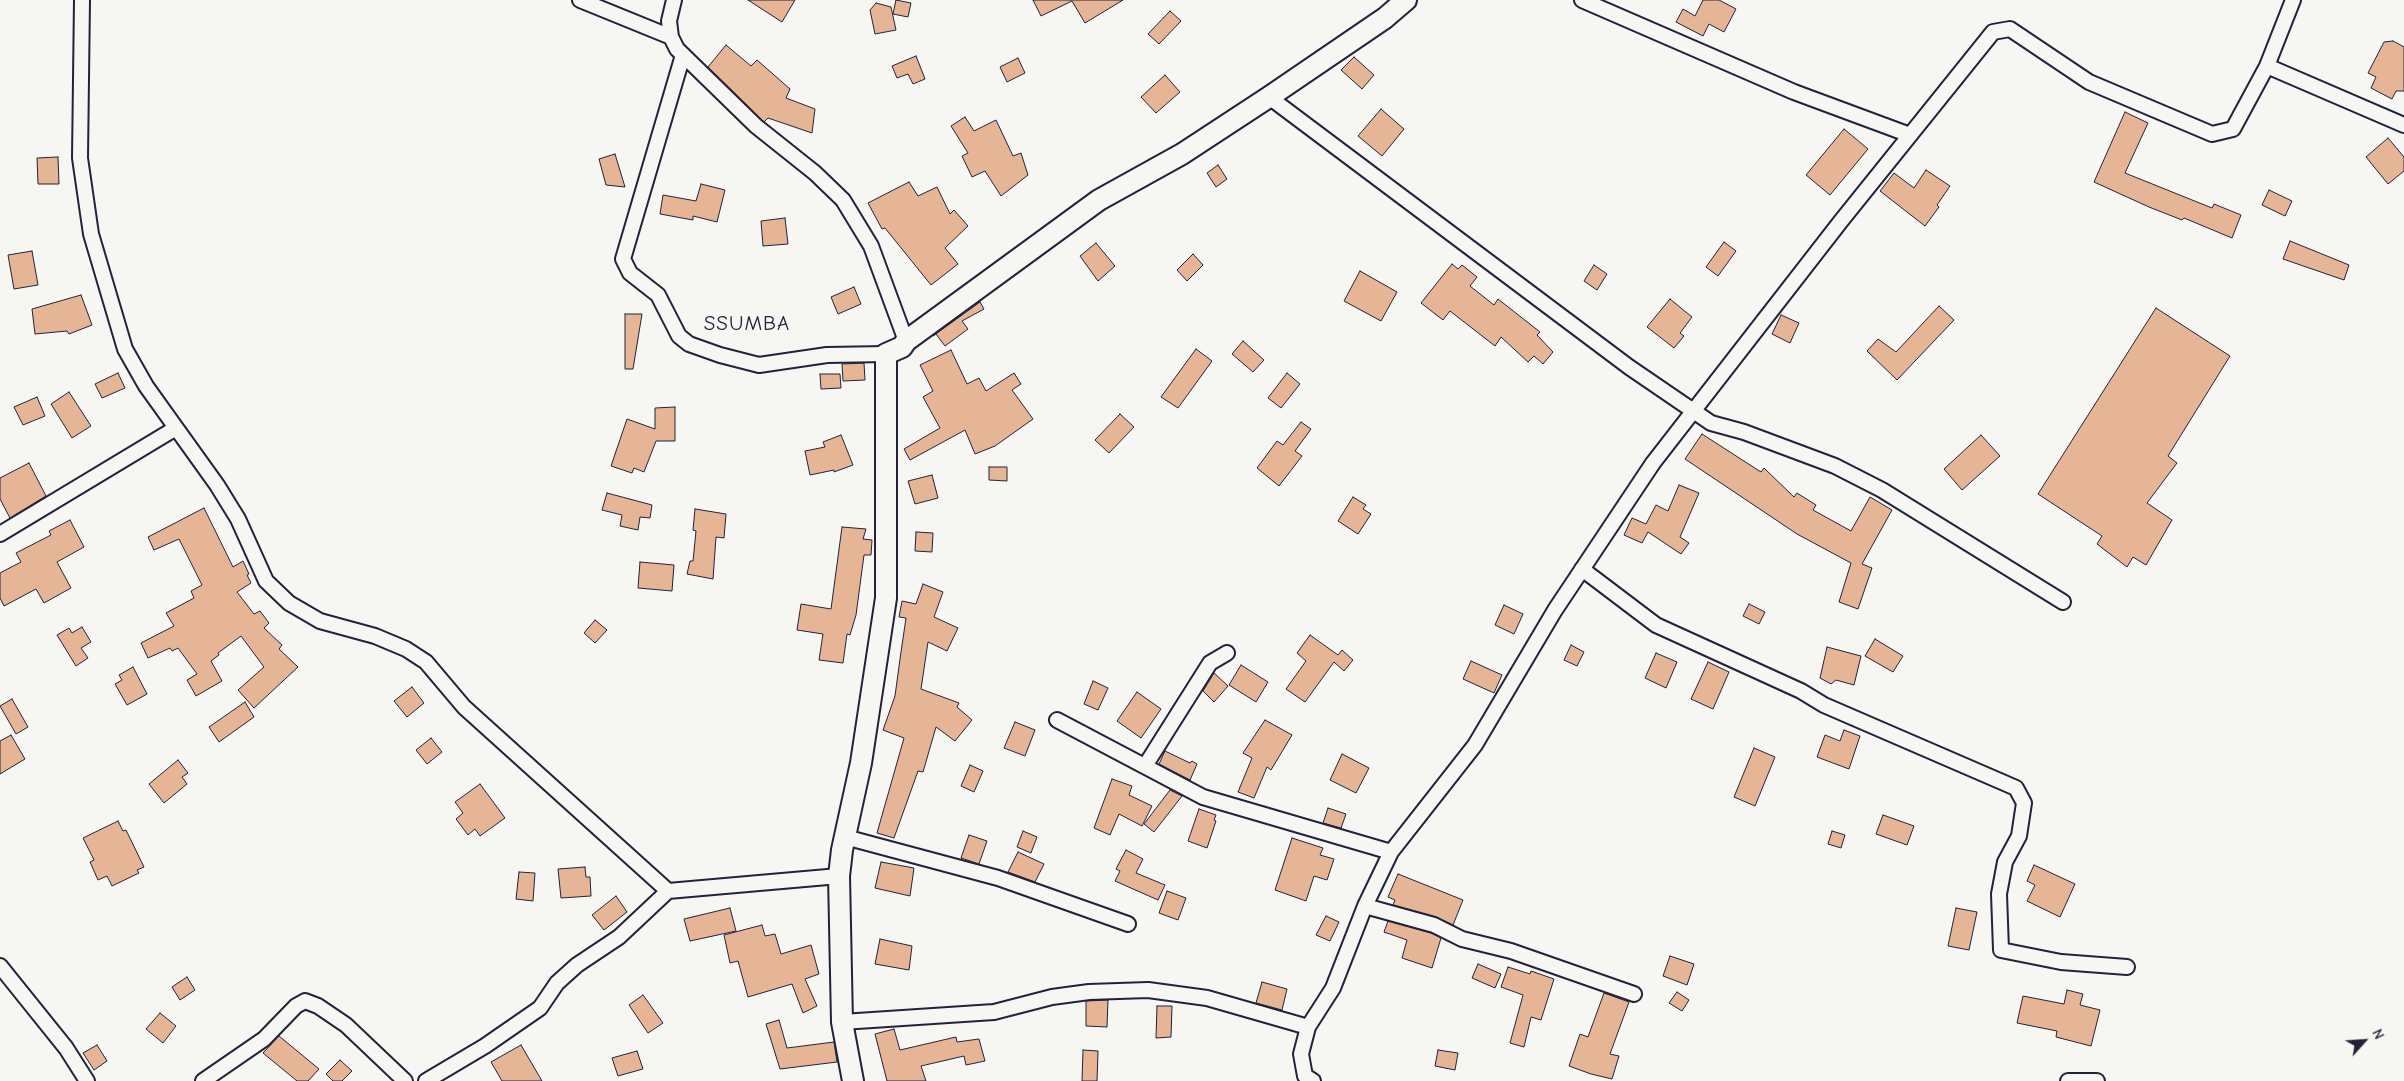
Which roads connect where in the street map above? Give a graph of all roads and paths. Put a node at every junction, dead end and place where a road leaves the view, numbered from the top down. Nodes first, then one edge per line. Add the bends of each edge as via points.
1 (82, 0) edge
2 (580, 0) edge
3 (674, 0) edge
4 (1406, 0) edge
5 (1582, 0) edge
6 (2293, 0) edge
7 (671, 37) junction
8 (682, 55) junction
9 (2267, 66) junction
10 (1269, 98) junction
11 (2404, 125) edge
12 (1910, 135) junction
13 (906, 341) junction
14 (886, 354) junction
15 (1693, 411) junction
16 (176, 428) junction
17 (0, 534) edge
18 (1582, 569) junction
19 (2063, 602) dead end
20 (1227, 653) dead end
21 (1056, 720) dead end
22 (1145, 766) junction
23 (845, 837) junction
24 (1390, 852) junction
25 (839, 876) junction
26 (668, 891) junction
27 (1365, 906) junction
28 (1128, 924) dead end
29 (0, 966) edge
30 (2127, 967) dead end
31 (1634, 994) dead end
32 (842, 1022) junction
33 (1308, 1027) junction
34 (86, 1081) edge
35 (203, 1081) edge
36 (405, 1081) edge
37 (426, 1081) edge
38 (853, 1081) edge
39 (1313, 1081) edge
40 (2068, 1081) edge
41 (2096, 1081) edge

1 - 16 street via 80,158 91,234 126,349 146,386
2 - 7 street
3 - 7 street via 669,20
4 - 10 street via 1386,18
5 - 12 street via 1794,92
6 - 9 street
7 - 8 street
8 - 13 street via 756,126 844,200 871,246
8 - 14 street via 623,259 630,273 658,295 679,336 689,344 720,355 759,364 827,355
9 - 11 street
9 - 12 street via 2232,129 2212,134 2088,82 2010,29 1993,32
10 - 13 street via 1182,154 1098,200
10 - 15 street via 1629,367
12 - 15 street
13 - 14 street via 902,347
14 - 23 street via 886,598 861,763
15 - 18 street via 1653,463
15 - 19 street via 1711,423 1835,466 1882,490
16 - 17 street
16 - 26 street via 238,519 266,581 289,603 320,621 375,636 426,662 464,707
18 - 24 street via 1475,744
18 - 30 street via 1656,626 1801,691 1841,713 2016,788 2024,803 2019,836 2005,862 1999,894 2000,950 2061,962
20 - 22 street via 1210,663
21 - 22 street
22 - 24 street via 1203,797
23 - 25 street
23 - 28 street via 998,878
24 - 27 street
25 - 26 street
25 - 32 street
26 - 37 street via 619,937 577,965 557,984 540,1008
27 - 31 street via 1434,926 1462,939 1511,950
27 - 33 street via 1333,988
29 - 34 street via 66,1048
32 - 33 street via 994,1012 1052,997 1148,990 1207,998
32 - 38 street
33 - 39 street via 1301,1054 1304,1076
35 - 36 street via 264,1039 305,1001 346,1025
40 - 41 street

